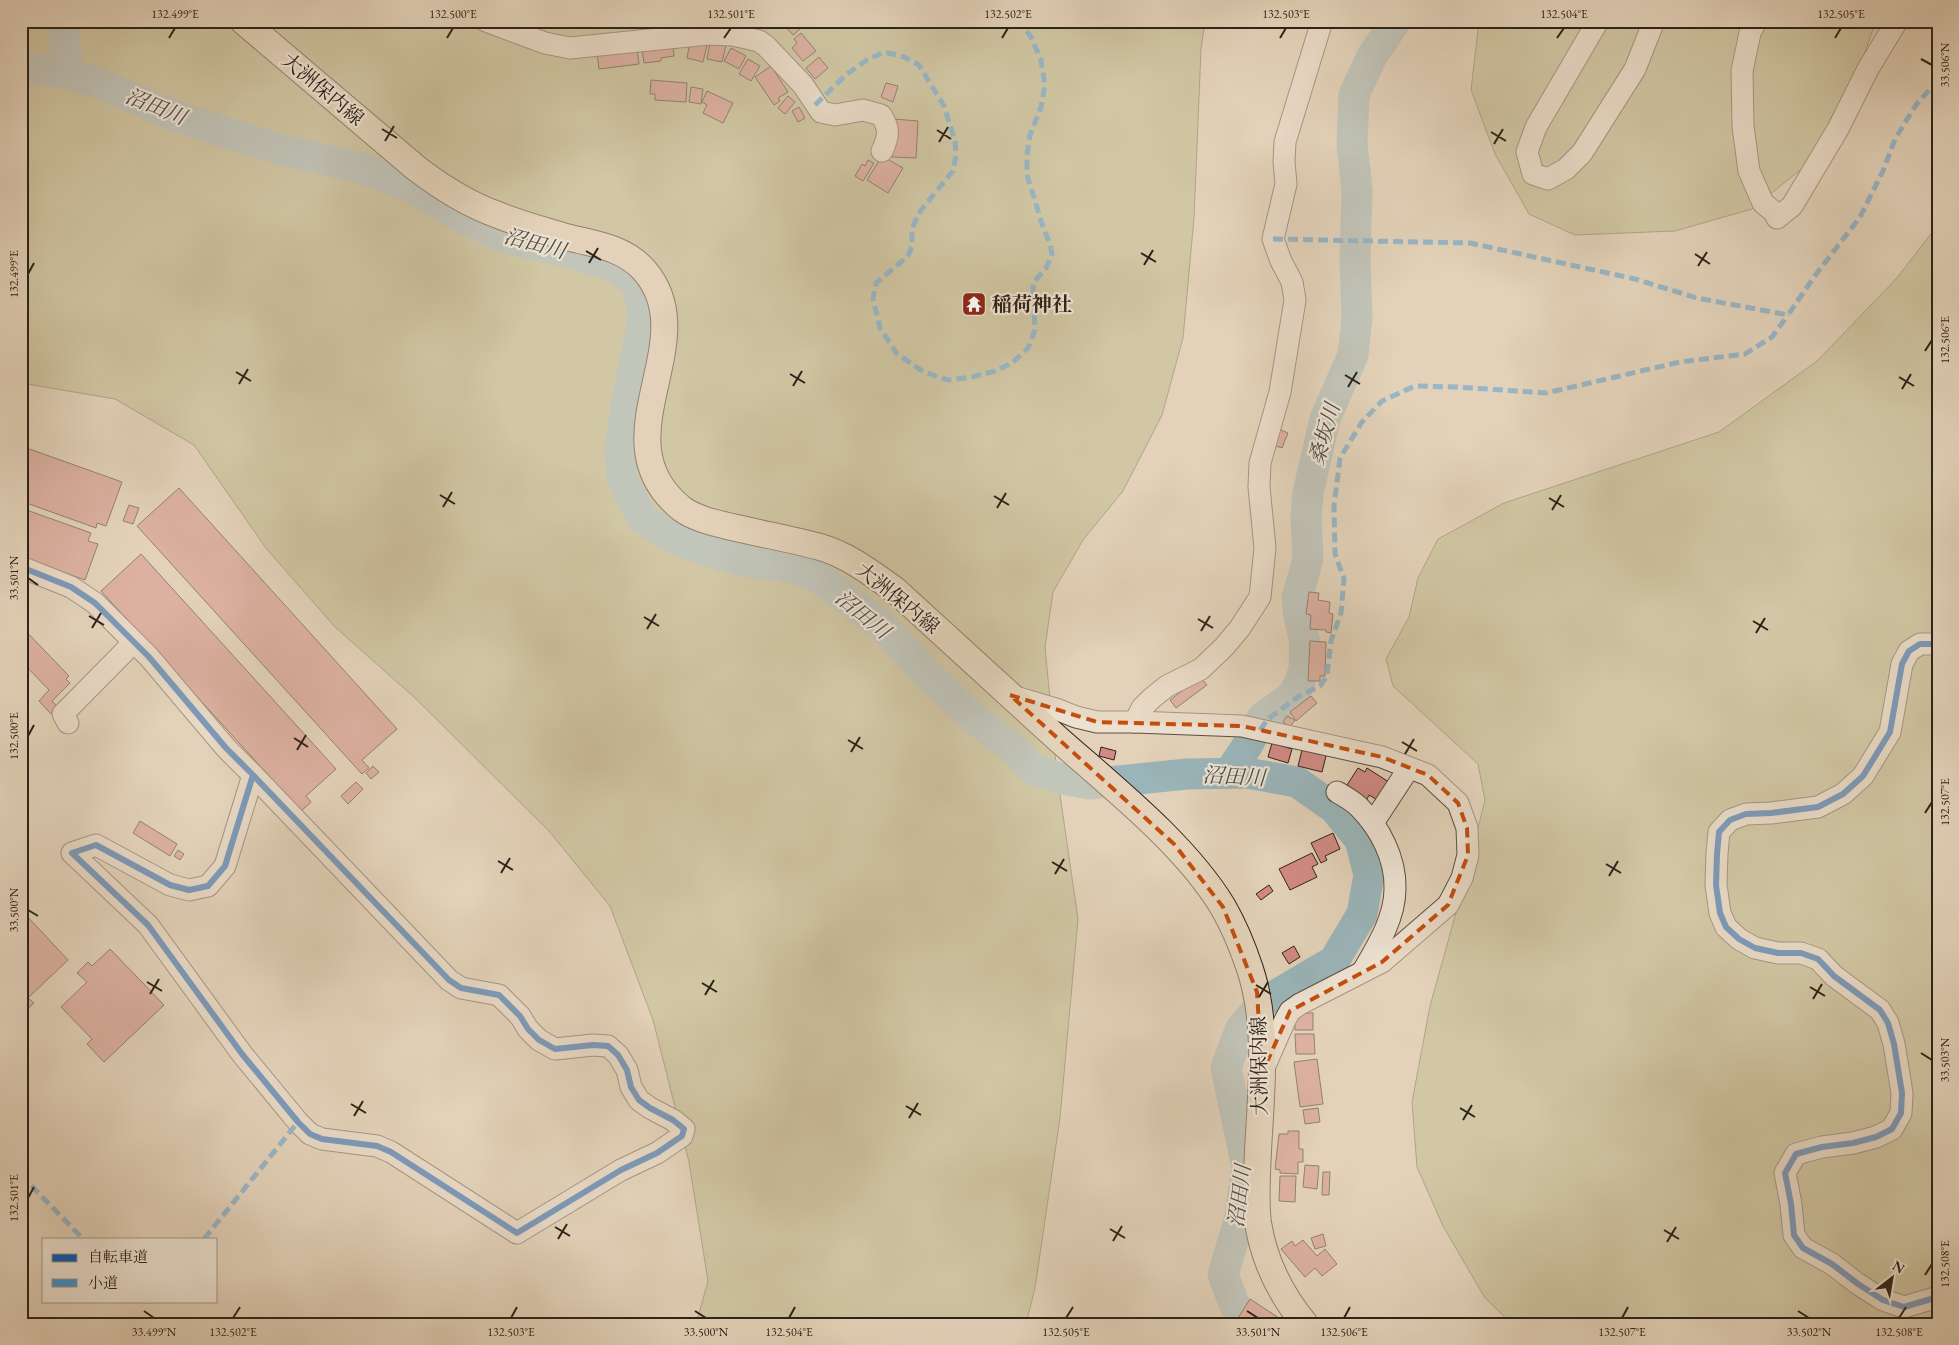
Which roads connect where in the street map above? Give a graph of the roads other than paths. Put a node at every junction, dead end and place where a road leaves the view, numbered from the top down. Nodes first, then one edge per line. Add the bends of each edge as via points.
1 (243, 21) edge
2 (486, 21) edge
3 (1322, 21) edge
4 (1598, 21) edge
5 (1654, 21) edge
6 (1756, 21) edge
7 (1897, 21) edge
8 (882, 151) dead end
9 (21, 567) edge
10 (133, 643) junction
11 (1938, 644) edge
12 (1010, 695) junction
13 (1134, 722) junction
14 (68, 723) dead end
15 (1410, 768) junction
16 (253, 775) junction
17 (1336, 792) dead end
18 (1373, 823) junction
19 (1363, 971) junction
20 (1262, 1073) junction
21 (1938, 1297) edge
22 (1305, 1324) edge

1 - 12 main road, 大洲保内線 via 444,189 499,216 612,248 633,260 658,290 664,320 657,378 647,423 647,441 649,459 657,480 670,496 683,510 702,519 820,547 844,556 895,590
2 - 8 street via 545,43 570,48 708,34 758,41 802,85 821,112 835,115 863,110 881,115 888,126 887,141
3 - 13 street via 1285,142 1286,184 1274,239 1292,282 1294,300 1280,392 1260,463 1264,548 1260,597 1224,647 1201,669 1167,686 1152,698
4 - 5 street via 1536,127 1527,152 1533,174 1548,179 1566,169 1582,153 1635,69
6 - 7 street via 1750,33 1742,71 1742,126 1749,171 1763,203 1777,218 1792,206
9 - 10 street via 71,587 95,603
10 - 14 street via 63,714
10 - 16 street
11 - 21 street via 1920,644 1909,650 1902,664 1890,732 1863,776 1843,794 1818,807 1746,814 1730,820 1719,832 1716,854 1716,885 1720,913 1726,927 1755,948 1800,953 1818,959 1834,976 1880,1010 1894,1044 1902,1093 1901,1113 1892,1129 1876,1137 1796,1154 1785,1173 1794,1235 1803,1248 1883,1300 1904,1307
12 - 13 street via 1097,722
12 - 20 main road, 大洲保内線 via 1174,844 1223,906 1257,992
13 - 15 street via 1242,726 1382,757
15 - 18 street
15 - 19 street via 1428,775 1458,803 1467,828 1468,855 1462,878 1448,905 1382,962
16 - 16 street via 449,980 461,988 499,996 520,1016 528,1030 555,1049 608,1046 618,1054 639,1100 684,1129 682,1136 517,1233 391,1152 377,1146 322,1139 310,1134 242,1054 148,925 72,853 96,846 170,885 190,890 208,886 225,866
17 - 18 street via 1358,806
18 - 19 street via 1387,847 1395,890 1390,915
19 - 20 street via 1290,1011
20 - 22 main road, 大洲保内線 via 1258,1223 1267,1259 1284,1294

